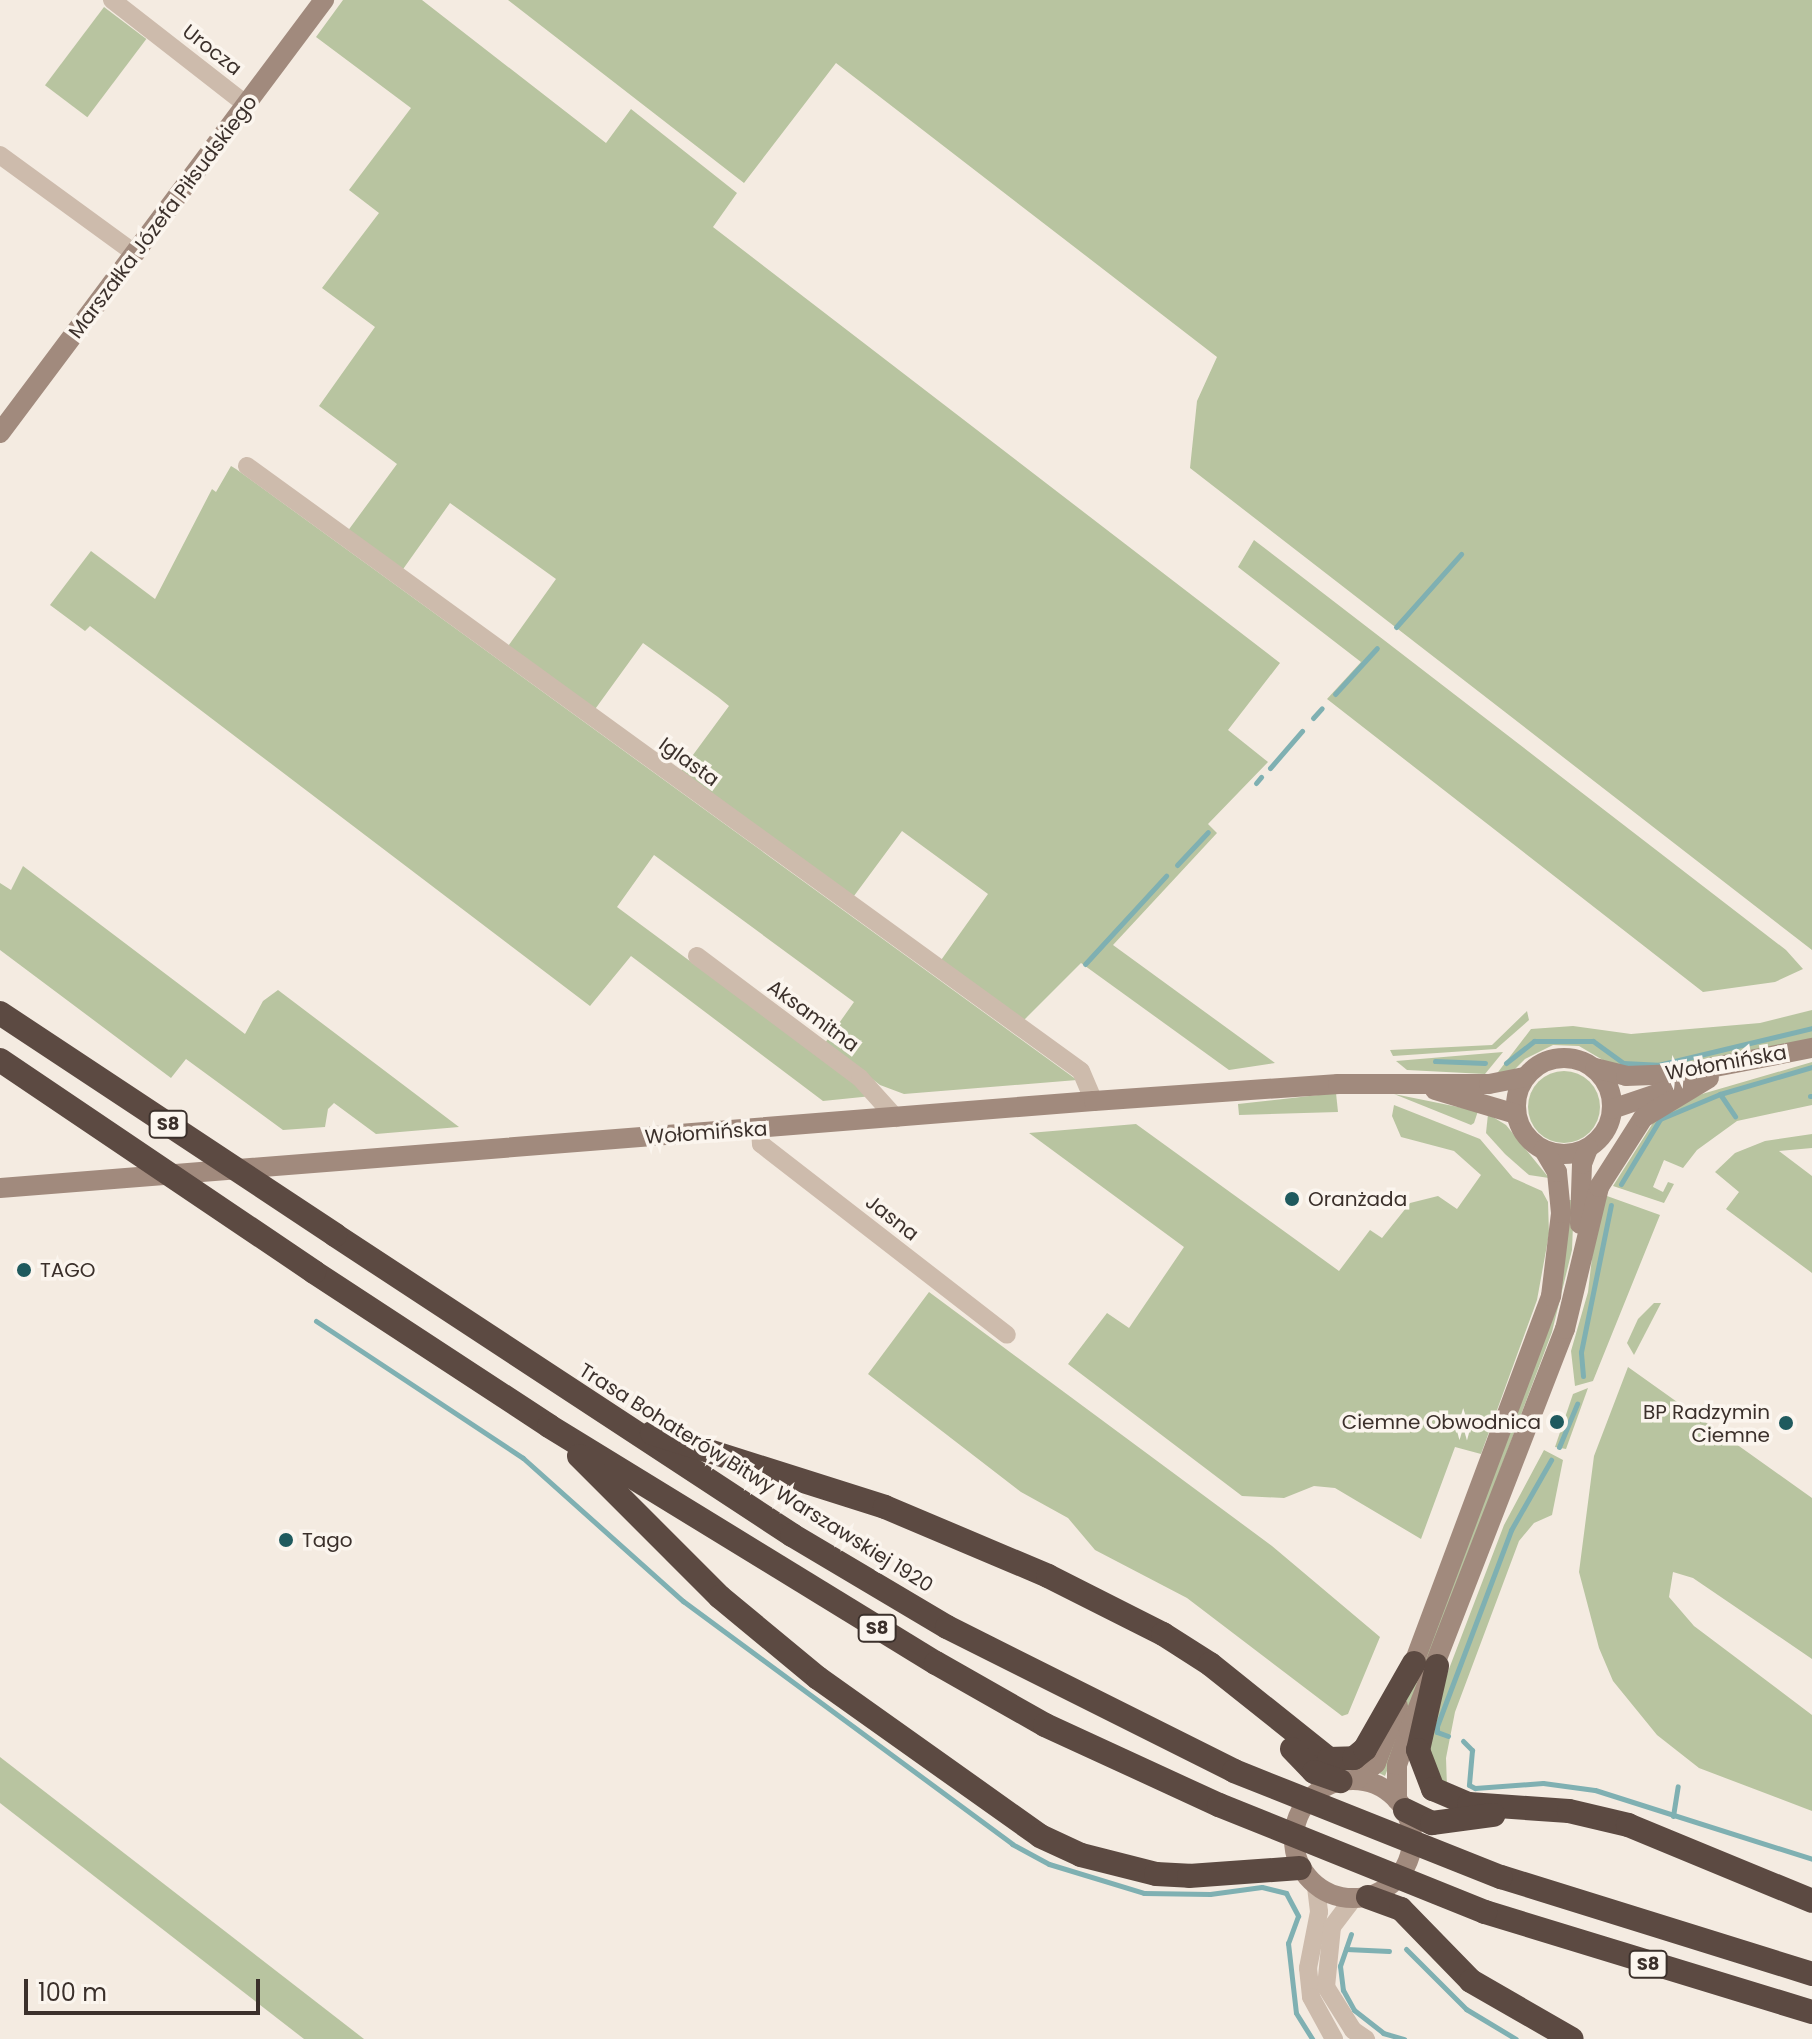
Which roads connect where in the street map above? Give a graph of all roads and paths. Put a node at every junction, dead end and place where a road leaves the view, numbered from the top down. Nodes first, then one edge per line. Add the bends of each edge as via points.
1 (112, 0) edge
2 (324, 0) edge
3 (247, 105) junction
4 (0, 155) edge
5 (136, 254) junction
6 (0, 433) edge
7 (247, 466) dead end
8 (697, 956) dead end
9 (0, 1013) edge
10 (1811, 1048) edge
11 (0, 1060) edge
12 (1595, 1068) junction
13 (1525, 1077) junction
14 (1709, 1078) junction
15 (1412, 1083) junction
16 (1094, 1101) junction
17 (1612, 1109) junction
18 (1516, 1114) junction
19 (896, 1118) junction
20 (760, 1130) junction
21 (1588, 1148) junction
22 (1544, 1150) junction
23 (0, 1188) edge
24 (1580, 1260) junction
25 (1007, 1335) dead end
26 (623, 1423) junction
27 (549, 1426) junction
28 (1426, 1664) junction
29 (1261, 1705) junction
30 (1348, 1780) junction
31 (1401, 1805) junction
32 (1531, 1809) junction
33 (1300, 1868) junction
34 (1316, 1887) junction
35 (1361, 1898) junction
36 (1812, 1901) edge
37 (1812, 1974) edge
38 (1812, 2012) edge
39 (1334, 2039) edge
40 (1366, 2039) edge
41 (1572, 2039) edge

1 - 3 street, Urocza
2 - 3 main road, Marszałka Józefa Piłsudskiego
3 - 5 main road, Marszałka Józefa Piłsudskiego
4 - 5 street
5 - 6 main road, Marszałka Józefa Piłsudskiego
7 - 16 street, Iglasta via 1081,1071
8 - 19 street, Aksamitna via 860,1078
9 - 26 highway, Trasa Bohaterów Bitwy Warszawskiej 1920 / S8, bridge
10 - 12 main road, Wołomińska via 1679,1074 1626,1076
10 - 14 main road, Wołomińska
11 - 27 highway, S8, bridge
12 - 13 main road via 1558,1058
12 - 17 main road via 1611,1094
13 - 15 main road, Wołomińska via 1489,1084
13 - 18 main road
14 - 17 main road, Wołomińska
14 - 24 main road via 1668,1098 1634,1127 1592,1204
15 - 16 main road, Wołomińska
15 - 18 main road, Wołomińska
16 - 19 main road, Wołomińska
17 - 21 main road via 1605,1131
18 - 22 main road via 1526,1135
19 - 20 main road, Wołomińska
20 - 23 main road, Wołomińska
20 - 25 street, Jasna via 761,1144
21 - 22 main road via 1559,1154
21 - 24 main road via 1580,1183
22 - 28 main road via 1557,1172 1561,1213 1551,1296
24 - 28 main road via 1565,1329
26 - 29 highway via 885,1507 1048,1576 1163,1634
26 - 37 highway, Trasa Bohaterów Bitwy Warszawskiej 1920 / S8, bridge via 792,1535 947,1627 1234,1771 1501,1877
27 - 33 highway via 720,1597 818,1678 1040,1836 1081,1855 1156,1874
27 - 38 highway, S8, bridge via 775,1568 1032,1718 1219,1805 1485,1912
28 - 29 highway via 1354,1758 1341,1761 1318,1755
28 - 30 main road via 1376,1763
28 - 31 main road via 1397,1765
28 - 32 highway via 1418,1750 1433,1789 1469,1804
29 - 30 highway via 1302,1762
30 - 31 main road via 1372,1783
30 - 33 main road via 1312,1796 1302,1808 1293,1837
31 - 32 highway via 1432,1823
31 - 35 main road via 1412,1838 1405,1869 1395,1881
32 - 36 highway via 1569,1811 1628,1825
33 - 34 main road
34 - 35 main road
34 - 39 street via 1319,1912 1308,1968 1311,1997
35 - 40 street via 1332,1927 1326,1987 1335,2007
35 - 41 highway via 1401,1909 1446,1959 1483,1989

